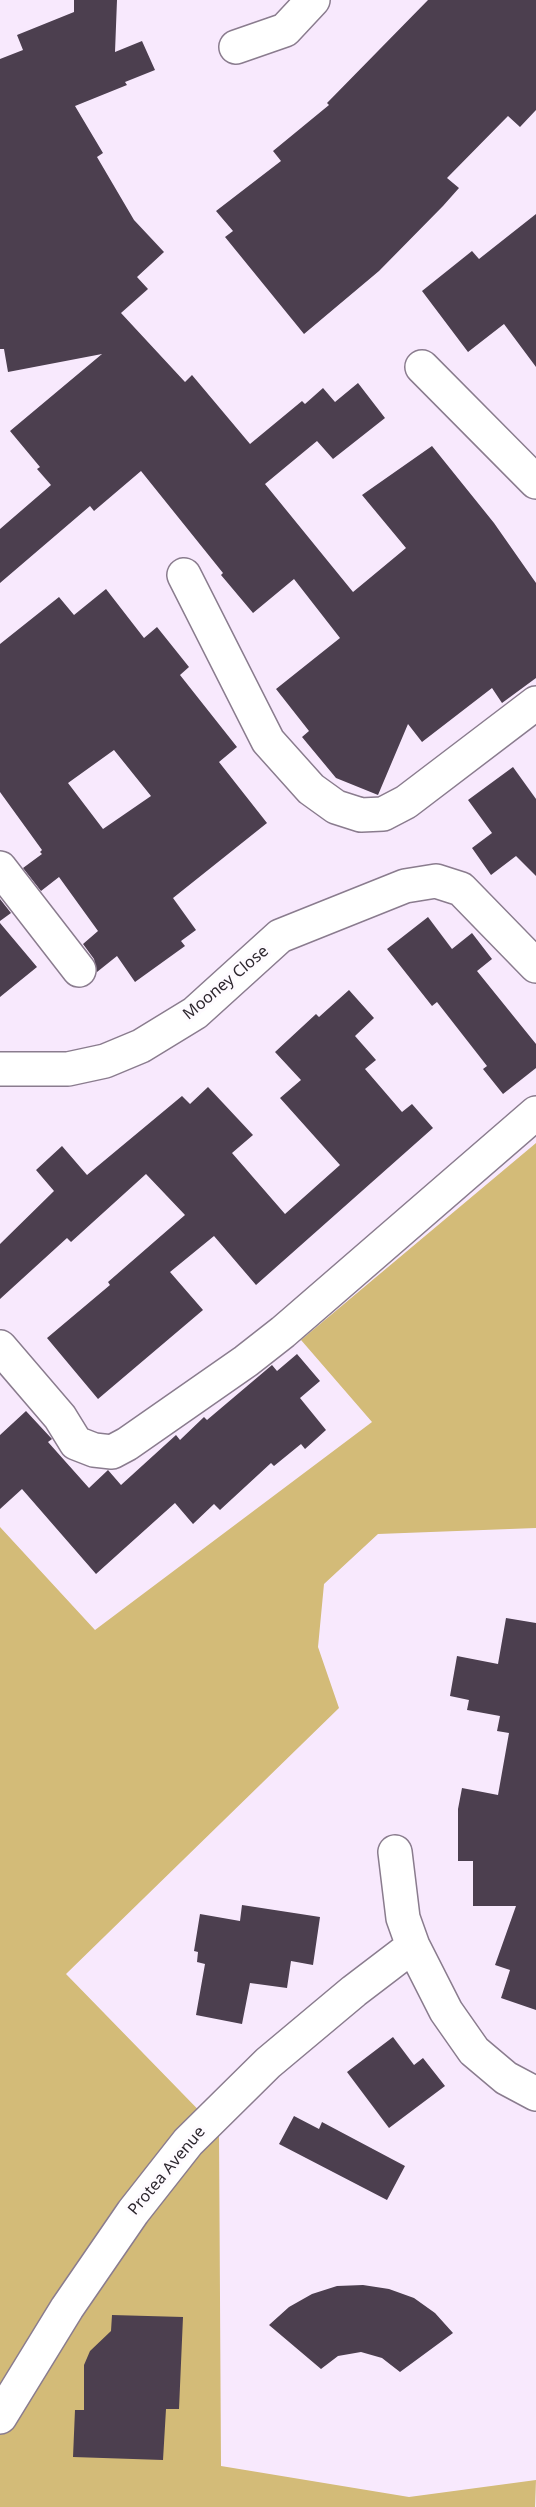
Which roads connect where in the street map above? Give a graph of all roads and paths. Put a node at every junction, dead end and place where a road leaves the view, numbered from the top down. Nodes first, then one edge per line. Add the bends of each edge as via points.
1 (313, 0) edge
2 (236, 47) dead end
3 (422, 367) dead end
4 (536, 482) edge
5 (184, 575) dead end
6 (536, 703) edge
7 (0, 868) edge
8 (536, 966) edge
9 (79, 970) dead end
10 (0, 1069) edge
11 (536, 1113) edge
12 (0, 1347) edge
13 (395, 1852) dead end
14 (413, 1946) junction
15 (536, 2094) edge
16 (0, 2417) edge

1 - 2 street via 285,30
3 - 4 street
5 - 6 street via 268,741 311,789 336,807 361,815 383,814 406,802
7 - 9 street
8 - 10 street, Mooney Close via 461,889 435,881 405,886 280,936 195,1012 141,1046 105,1061 68,1069
11 - 12 street via 283,1332 112,1452 76,1443 60,1417
13 - 14 street via 403,1918
14 - 15 street via 446,2011 474,2051 506,2079
14 - 16 street, Protea Avenue via 268,2063 188,2142 133,2212 67,2308

